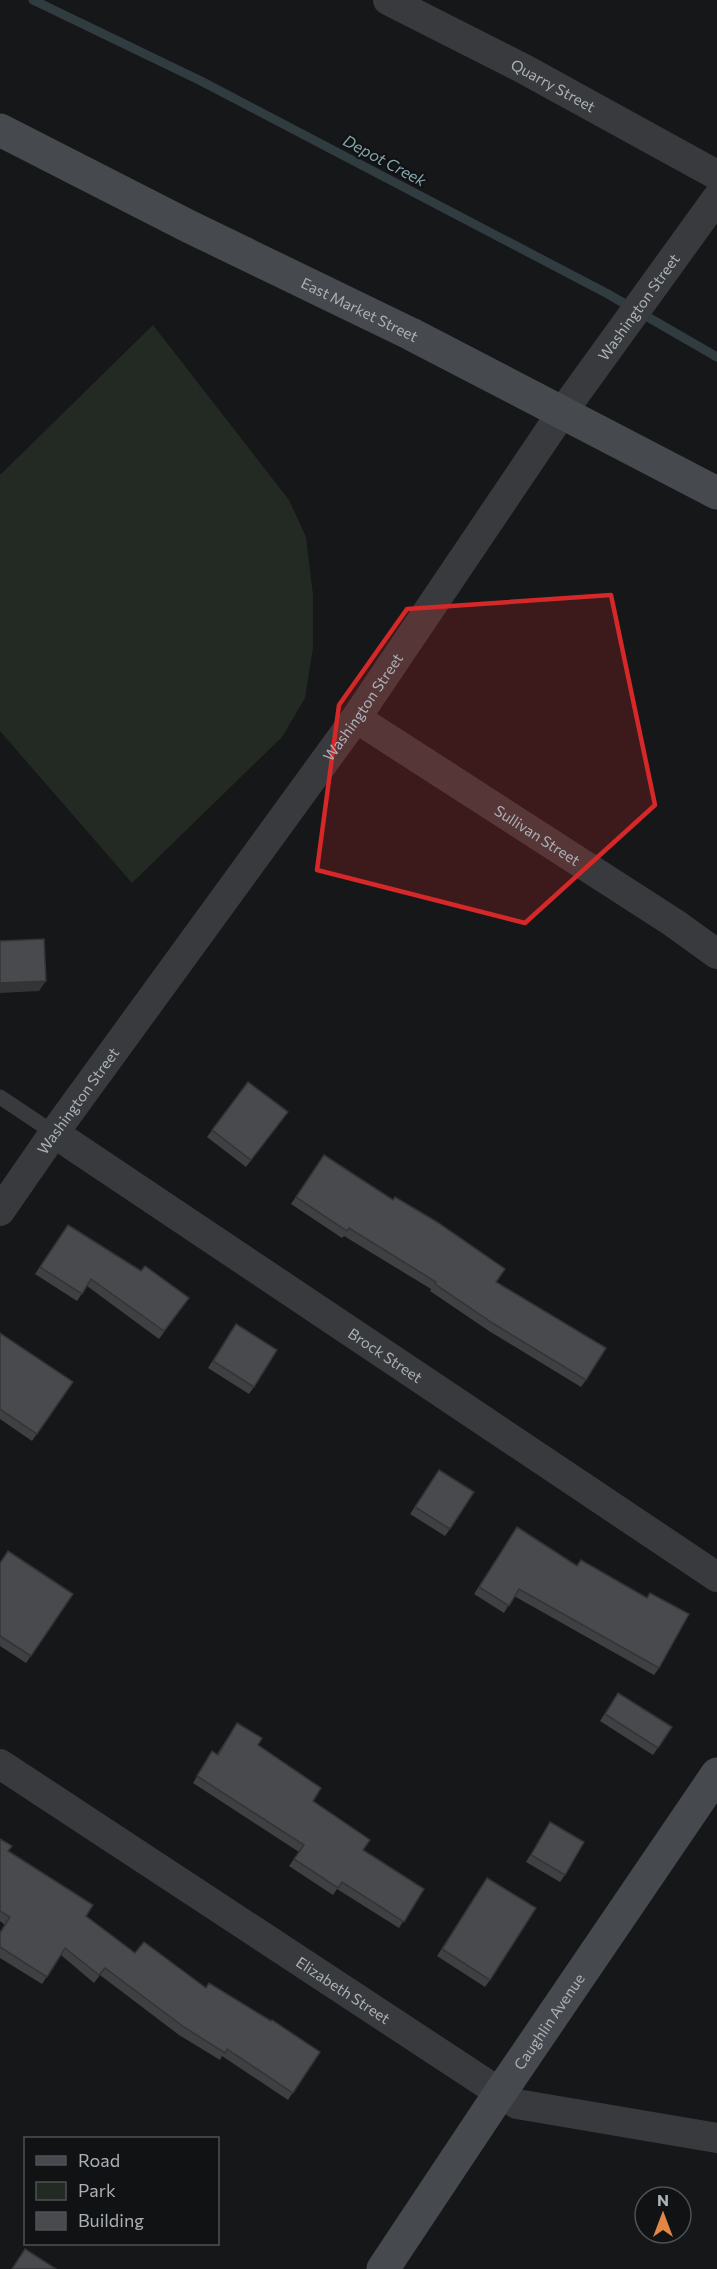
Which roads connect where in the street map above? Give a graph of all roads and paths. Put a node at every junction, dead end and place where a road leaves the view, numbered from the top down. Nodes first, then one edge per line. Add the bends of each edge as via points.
1 (388, 0) edge
2 (0, 130) edge
3 (717, 175) edge
4 (717, 198) edge
5 (561, 414) junction
6 (717, 494) edge
7 (356, 718) junction
8 (717, 954) edge
9 (0, 1097) edge
10 (54, 1134) junction
11 (0, 1211) edge
12 (717, 1577) edge
13 (0, 1764) edge
14 (717, 1774) edge
15 (500, 2093) junction
16 (717, 2138) edge
17 (383, 2269) edge

1 - 3 street, Quarry Street
2 - 5 street, East Market Street via 411,334
4 - 5 street, Washington Street
5 - 6 street, East Market Street
5 - 7 street, Washington Street
7 - 8 street, Sullivan Street
7 - 10 street, Washington Street
9 - 10 lane
10 - 11 street, Washington Street
10 - 12 street, Brock Street
13 - 15 street, Elizabeth Street
14 - 15 street, Caughlin Avenue
15 - 16 street, Elizabeth Street via 518,2104
15 - 17 street, Caughlin Avenue

